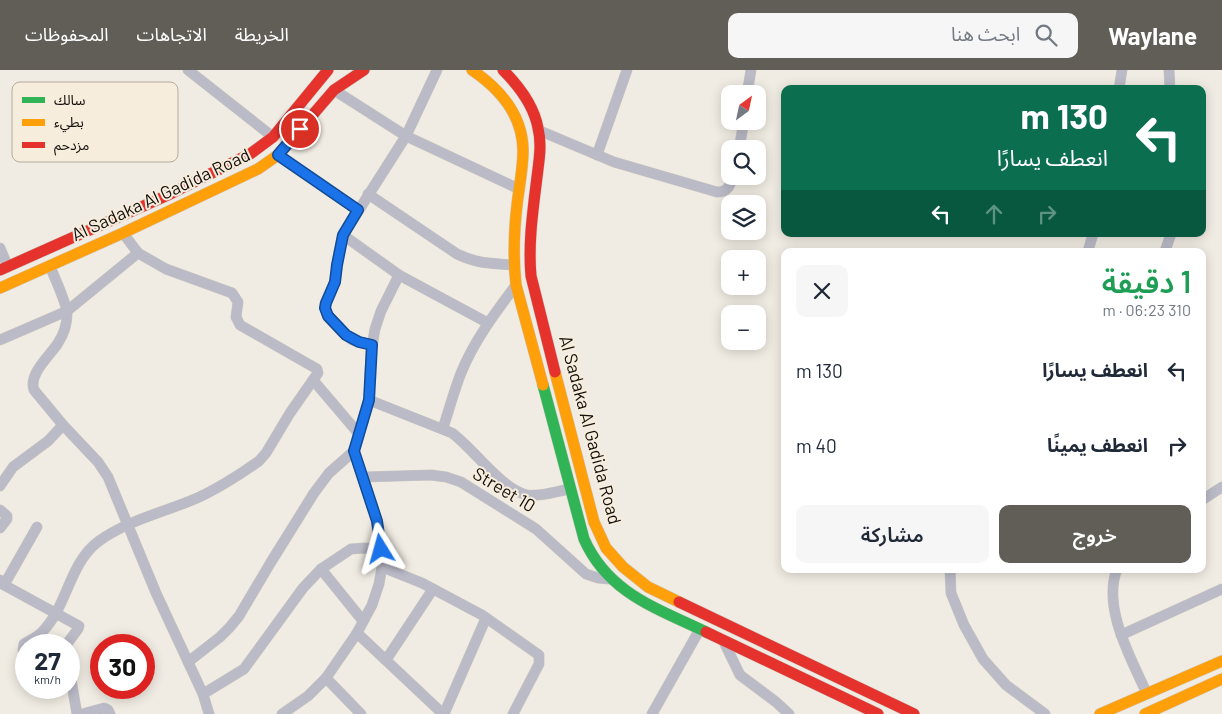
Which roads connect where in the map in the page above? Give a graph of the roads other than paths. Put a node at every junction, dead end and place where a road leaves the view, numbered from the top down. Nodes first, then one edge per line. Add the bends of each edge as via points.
1 (188, 70) edge
2 (364, 70) edge
3 (437, 70) edge
4 (472, 70) edge
5 (503, 70) edge
6 (627, 70) edge
7 (751, 70) edge
8 (1122, 70) edge
9 (1168, 70) edge
10 (324, 74) edge
11 (748, 85) edge
12 (1120, 85) edge
13 (1170, 85) edge
14 (334, 90) junction
15 (538, 130) junction
16 (406, 136) junction
17 (273, 137) junction
18 (523, 147) junction
19 (540, 149) junction
20 (597, 154) junction
21 (278, 155) junction
22 (730, 185) edge
23 (519, 189) junction
24 (168, 194) junction
25 (368, 194) junction
26 (176, 209) junction
27 (358, 210) junction
28 (124, 233) junction
29 (343, 235) junction
30 (0, 248) edge
31 (44, 250) junction
32 (138, 253) junction
33 (513, 265) junction
34 (50, 266) junction
35 (4, 268) edge
36 (399, 275) junction
37 (516, 285) junction
38 (0, 288) edge
39 (67, 311) junction
40 (488, 323) junction
41 (0, 340) edge
42 (372, 345) junction
43 (313, 380) junction
44 (369, 400) junction
45 (63, 425) junction
46 (443, 428) junction
47 (359, 434) junction
48 (354, 451) junction
49 (364, 477) junction
50 (0, 486) edge
51 (1222, 487) edge
52 (570, 489) junction
53 (1206, 490) edge
54 (1212, 494) junction
55 (1206, 498) edge
56 (0, 510) edge
57 (127, 526) junction
58 (37, 527) dead end
59 (0, 528) edge
60 (381, 549) junction
61 (382, 567) junction
62 (321, 569) junction
63 (950, 573) edge
64 (1116, 573) edge
65 (609, 579) junction
66 (2, 582) edge
67 (1222, 588) edge
68 (432, 589) junction
69 (56, 613) junction
70 (707, 616) junction
71 (486, 618) junction
72 (364, 621) junction
73 (700, 629) junction
74 (357, 633) junction
75 (39, 634) edge
76 (74, 634) edge
77 (1121, 635) junction
78 (723, 640) junction
79 (386, 660) junction
80 (1222, 661) edge
81 (188, 662) junction
82 (326, 678) junction
83 (1222, 679) edge
84 (203, 694) junction
85 (1147, 694) junction
86 (74, 699) edge
87 (1149, 712) edge
88 (77, 714) edge
89 (82, 714) edge
90 (110, 714) edge
91 (209, 714) edge
92 (282, 714) edge
93 (361, 714) edge
94 (443, 714) edge
95 (513, 714) edge
96 (652, 714) edge
97 (789, 714) edge
98 (878, 714) edge
99 (914, 714) edge
100 (1045, 714) edge
101 (1100, 714) edge

1 - 17 street
2 - 14 street, Al Sadaka Al Gadida Road
3 - 16 street
4 - 18 street, Al Sadaka Al Gadida Road via 497,90 510,107
5 - 15 street, Al Sadaka Al Gadida Road via 527,99
6 - 20 street
7 - 11 street
8 - 12 street
9 - 13 street
10 - 14 street
10 - 17 street, Al Sadaka Al Gadida Road
14 - 16 street
14 - 21 street, Al Sadaka Al Gadida Road
15 - 19 street, Al Sadaka Al Gadida Road
15 - 20 street
16 - 23 street
16 - 25 street
17 - 24 street, Al Sadaka Al Gadida Road via 237,162
18 - 19 street
18 - 23 street, Al Sadaka Al Gadida Road
19 - 70 street, Al Sadaka Al Gadida Road via 529,250 531,276 594,522 606,548 623,567 648,587
20 - 22 street via 717,192 724,192
21 - 26 street, Al Sadaka Al Gadida Road via 258,169
21 - 27 street
23 - 33 street, Al Sadaka Al Gadida Road
24 - 26 street
24 - 31 street, Al Sadaka Al Gadida Road
25 - 27 street
25 - 33 street via 441,245 471,261
26 - 28 street, Al Sadaka Al Gadida Road
27 - 29 street
28 - 32 street
28 - 34 street, Al Sadaka Al Gadida Road
29 - 36 street
29 - 42 street via 335,282 325,308 328,316 346,335
30 - 35 street
31 - 34 street
31 - 35 street, Al Sadaka Al Gadida Road
32 - 39 street
32 - 43 street via 166,269 232,294 238,302 236,317 240,324 317,369
33 - 37 street, Al Sadaka Al Gadida Road
34 - 38 street, Al Sadaka Al Gadida Road
34 - 39 street
36 - 40 street
36 - 42 street via 381,311
37 - 40 street
37 - 52 street, Al Sadaka Al Gadida Road
39 - 41 street
39 - 45 street via 63,334 35,375 32,385
40 - 46 street via 460,374
42 - 44 street
43 - 47 street
43 - 57 street via 259,460 193,500
44 - 46 street
44 - 47 street
45 - 50 street via 48,441 13,467
45 - 57 street via 108,477
46 - 52 street via 461,440 512,488 527,495
47 - 48 street
48 - 49 street
48 - 81 street via 329,473 314,493 239,616
49 - 60 street via 377,521
49 - 65 street, Street 10 via 431,475 461,482 536,529 586,574
51 - 54 street
52 - 65 street, Al Sadaka Al Gadida Road via 589,551
53 - 54 street
54 - 55 street
56 - 59 street via 7,516
57 - 69 street via 98,542 86,553
57 - 81 street
58 - 66 street
60 - 61 street
60 - 62 street via 350,549
61 - 68 street
61 - 72 street via 379,584
62 - 72 street
62 - 84 street via 303,588 244,669
63 - 100 street via 951,593 983,659 1006,685
64 - 77 street via 1112,596
65 - 73 street, Al Sadaka Al Gadida Road via 633,597
66 - 69 street
67 - 77 street
68 - 71 street
68 - 79 street
69 - 75 street
69 - 76 street via 79,626
70 - 73 street
70 - 99 street, Al Sadaka Al Gadida Road
71 - 94 street
71 - 95 street via 539,655 539,664
72 - 74 street
73 - 78 street, Al Sadaka Al Gadida Road
73 - 96 street
74 - 79 street
74 - 82 street
77 - 85 street
78 - 97 street via 740,675
78 - 98 street, Al Sadaka Al Gadida Road
79 - 94 street
80 - 85 street
81 - 84 street
82 - 92 street via 308,696
82 - 93 street
83 - 87 street
84 - 91 street
85 - 87 street
85 - 101 street
86 - 88 street
89 - 90 street via 104,708

